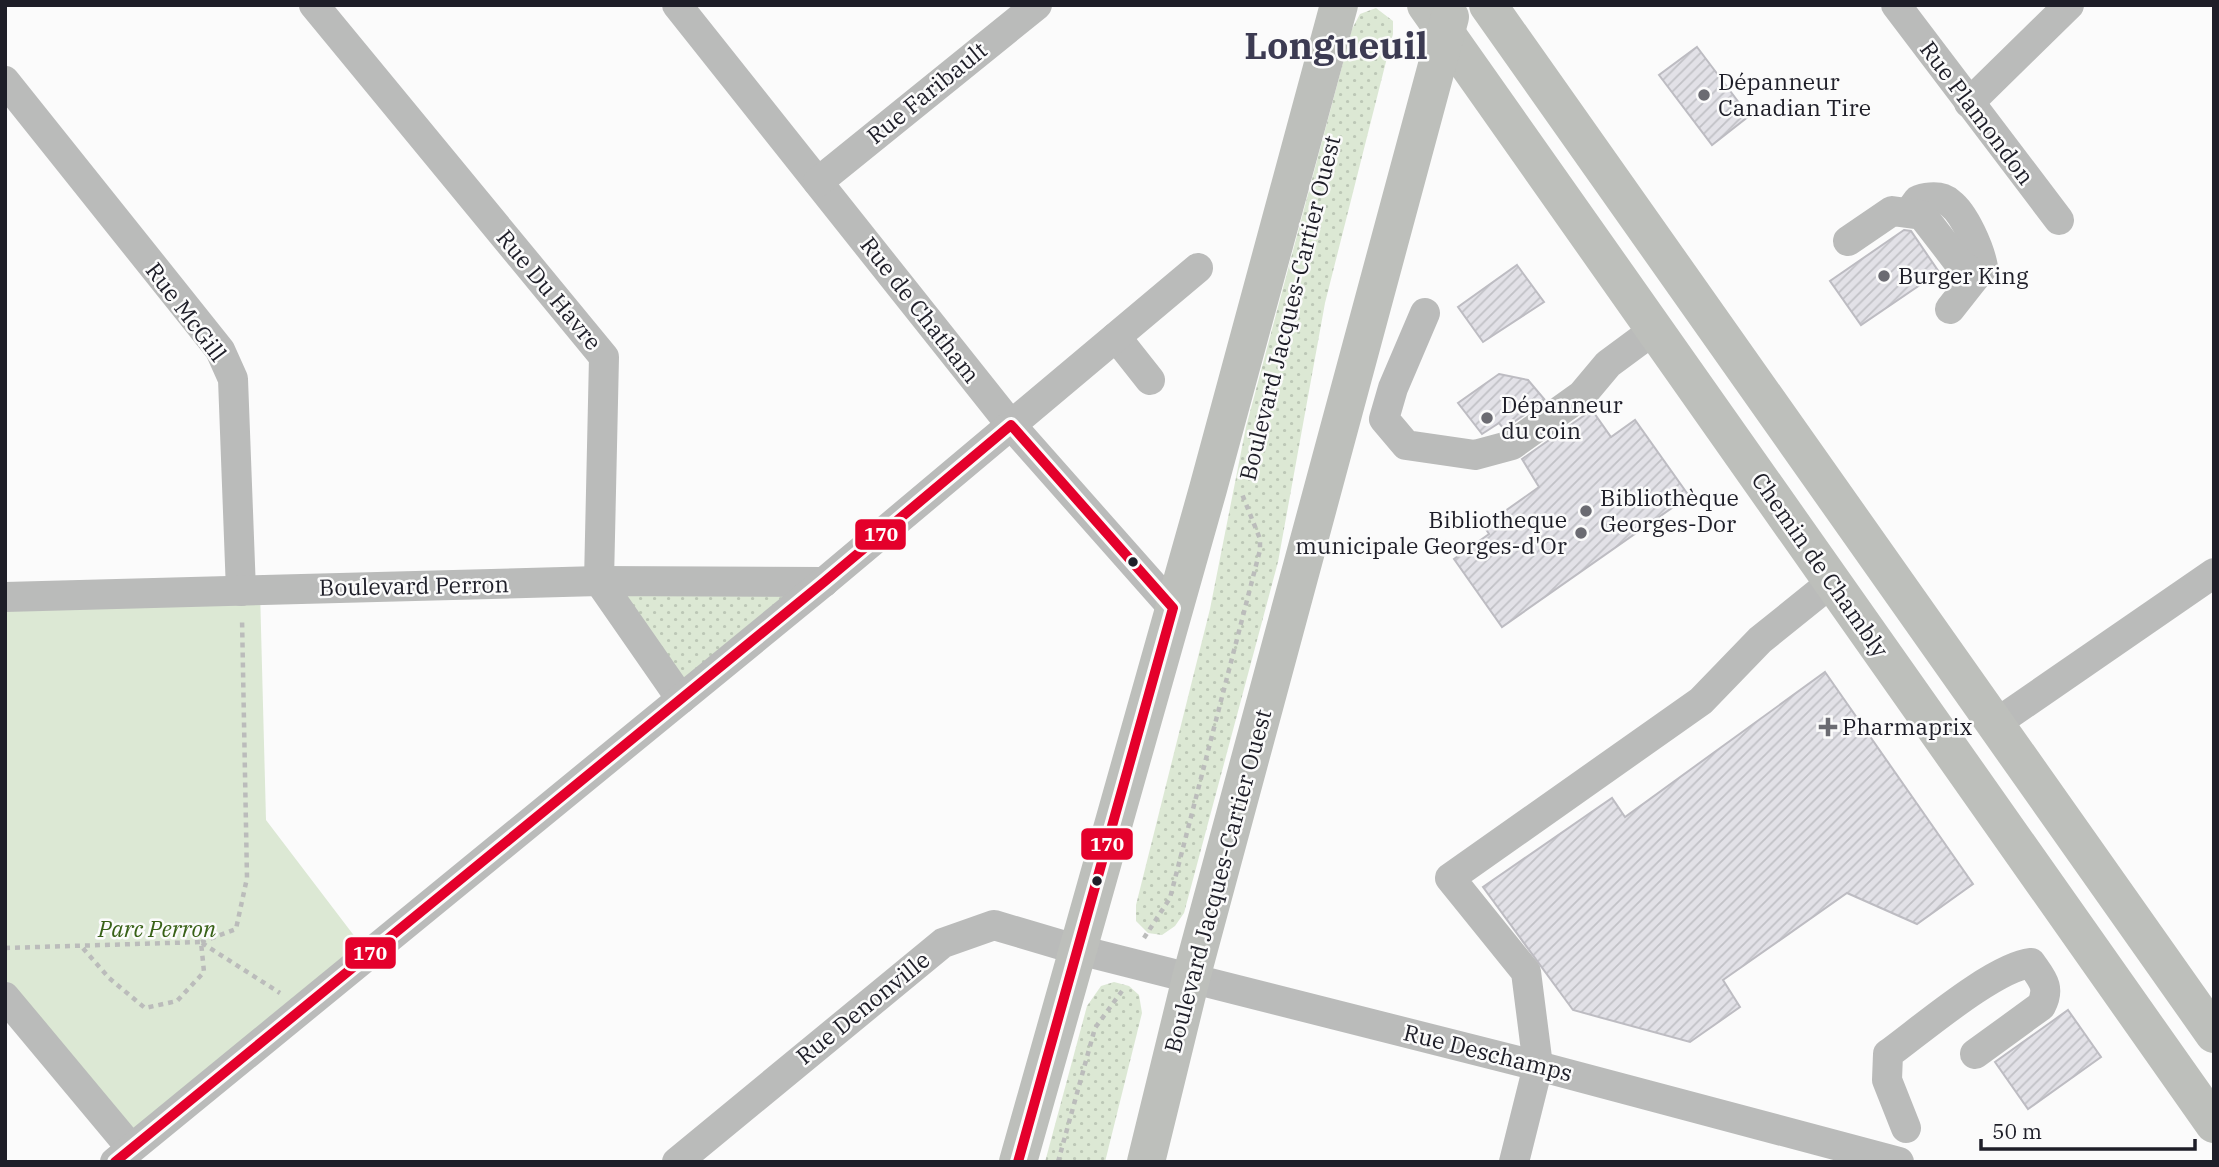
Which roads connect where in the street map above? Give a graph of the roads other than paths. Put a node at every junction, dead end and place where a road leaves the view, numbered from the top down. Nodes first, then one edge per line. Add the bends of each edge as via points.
1 (314, 5) edge
2 (677, 5) edge
3 (1037, 5) edge
4 (1339, 5) edge
5 (1488, 5) edge
6 (1896, 5) edge
7 (2069, 5) edge
8 (1441, 15) edge
9 (5, 81) edge
10 (1489, 96) junction
11 (1969, 103) junction
12 (1424, 118) junction
13 (818, 182) junction
14 (2059, 220) dead end
15 (1848, 241) dead end
16 (1198, 268) dead end
17 (1950, 309) dead end
18 (1425, 313) dead end
19 (1654, 330) junction
20 (1116, 337) junction
21 (1150, 380) dead end
22 (1011, 425) junction
23 (2214, 573) edge
24 (599, 582) junction
25 (824, 582) junction
26 (1832, 582) junction
27 (242, 591) junction
28 (5, 597) edge
29 (1173, 608) junction
30 (681, 699) junction
31 (1995, 724) junction
32 (1075, 949) junction
33 (1191, 978) junction
34 (5, 997) edge
35 (2214, 1034) edge
36 (1975, 1054) dead end
37 (1538, 1066) junction
38 (2214, 1125) edge
39 (1906, 1128) dead end
40 (123, 1155) edge
41 (677, 1162) edge
42 (1018, 1162) edge
43 (1146, 1162) edge
44 (1514, 1162) edge
45 (1899, 1162) edge

1 - 24 street, Rue Du Havre via 604,357
2 - 13 street, Rue de Chatham
3 - 13 street, Rue Faribault
4 - 29 main road, Boulevard Jacques-Cartier Ouest
5 - 31 main road
6 - 11 street, Rue Plamondon
7 - 11 street
8 - 10 main road, Chemin de Chambly
8 - 12 main road, Boulevard Jacques-Cartier Ouest
9 - 27 street, Rue McGill via 220,350 233,379
10 - 12 main road via 1459,94
10 - 19 main road, Chemin de Chambly
11 - 14 street, Rue Plamondon
12 - 33 main road, Boulevard Jacques-Cartier Ouest
13 - 22 street, Rue de Chatham
15 - 17 street via 1892,211 1922,215 1959,263 1976,276
16 - 20 street
18 - 19 street via 1384,418 1406,444 1475,455 1512,445 1582,395 1608,364
19 - 26 main road, Chemin de Chambly
20 - 21 street
20 - 22 street
22 - 25 street
22 - 29 street, Rue de Chatham
23 - 31 street
24 - 25 street, Boulevard Perron
24 - 27 street, Boulevard Perron
24 - 30 street
25 - 30 street
26 - 37 street via 1760,640 1701,701 1450,878 1526,972
26 - 38 main road, Chemin de Chambly
27 - 28 street, Boulevard Perron
29 - 32 main road, Boulevard Jacques-Cartier Ouest
30 - 40 street
31 - 35 main road
32 - 33 street, Rue Deschamps
32 - 41 street, Rue Denonville via 995,925 943,943
32 - 42 main road, Boulevard Jacques-Cartier Ouest
33 - 37 street, Rue Deschamps
33 - 43 main road, Boulevard Jacques-Cartier Ouest
34 - 40 street
36 - 39 street via 2040,1006 2047,985 2031,962 2019,964 1963,999 1888,1054 1887,1080
37 - 44 street
37 - 45 street, Rue Deschamps

